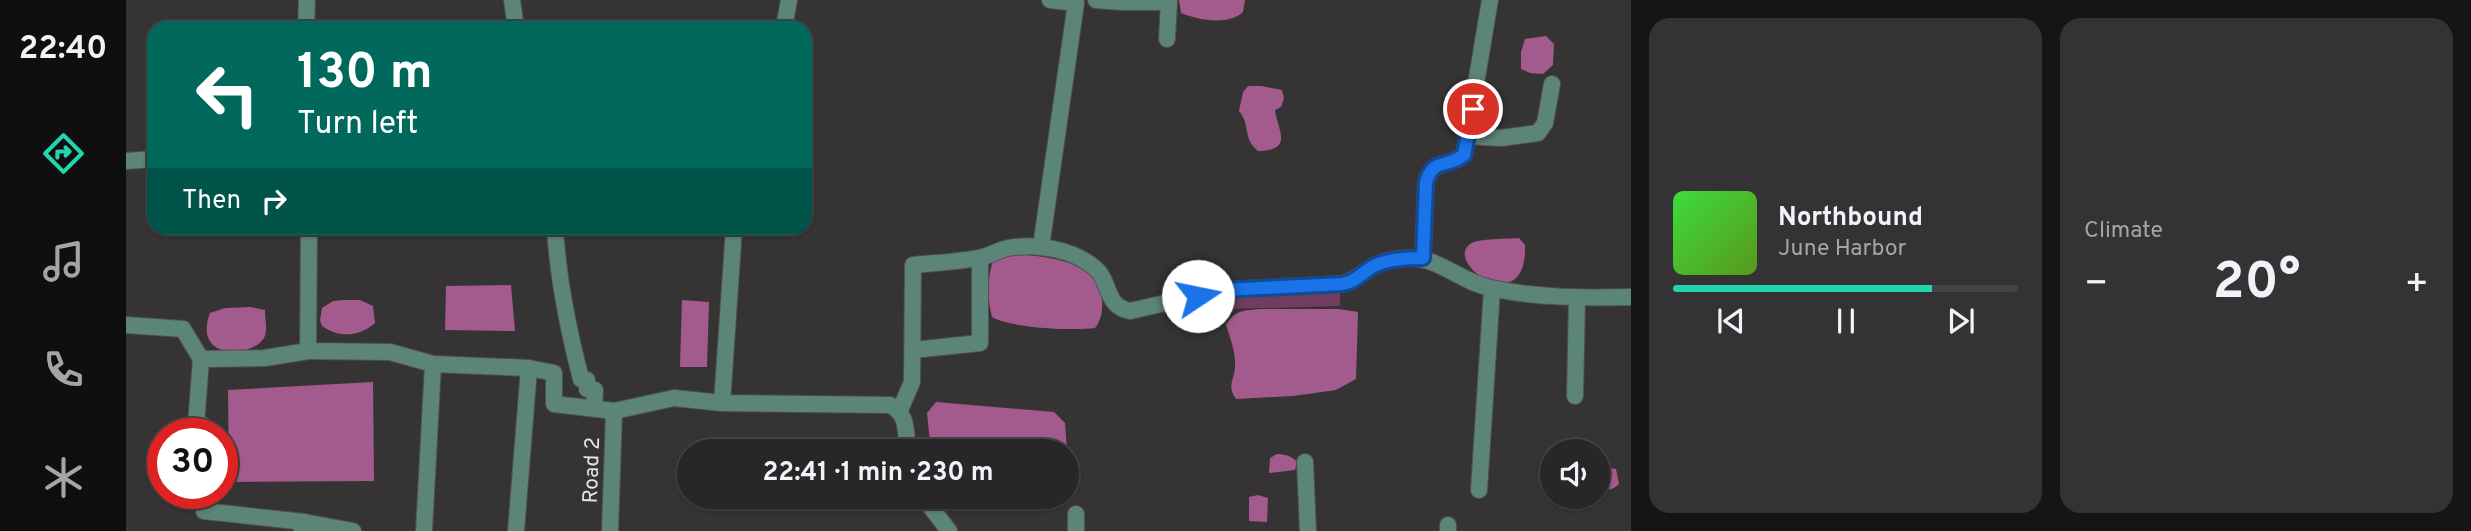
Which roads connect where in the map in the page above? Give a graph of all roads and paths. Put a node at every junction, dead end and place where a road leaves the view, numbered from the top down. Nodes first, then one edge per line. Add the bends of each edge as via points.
1 (307, 0) edge
2 (512, 0) edge
3 (789, 0) edge
4 (1050, 0) edge
5 (1096, 0) edge
6 (1490, 0) edge
7 (1077, 1) edge
8 (306, 21) edge
9 (515, 21) edge
10 (785, 21) edge
11 (1167, 39) dead end
12 (1552, 84) dead end
13 (1468, 136) junction
14 (147, 160) edge
15 (126, 161) edge
16 (309, 235) edge
17 (556, 235) edge
18 (734, 235) edge
19 (1041, 247) junction
20 (980, 258) junction
21 (1423, 258) junction
22 (1492, 289) junction
23 (1577, 298) junction
24 (1631, 298) edge
25 (126, 325) edge
26 (914, 350) junction
27 (308, 351) junction
28 (201, 359) junction
29 (433, 363) junction
30 (529, 368) junction
31 (1575, 396) dead end
32 (722, 403) junction
33 (594, 407) junction
34 (900, 410) junction
35 (614, 411) junction
36 (197, 418) edge
37 (907, 439) edge
38 (1305, 462) dead end
39 (1479, 490) dead end
40 (204, 509) edge
41 (932, 509) edge
42 (1076, 514) dead end
43 (303, 526) edge
44 (353, 531) edge
45 (424, 531) edge
46 (516, 531) edge
47 (610, 531) edge
48 (949, 531) edge
49 (1076, 531) edge
50 (1308, 531) edge

1 - 8 street
2 - 9 street
3 - 10 street
4 - 7 street
5 - 11 street via 1169,2
6 - 13 street
7 - 19 street
12 - 13 street via 1545,123 1538,133
13 - 21 street via 1464,155 1430,171
14 - 15 street
16 - 27 street
17 - 33 street via 575,353 581,379 587,380 587,389 595,390
18 - 32 street
19 - 20 street via 1008,248
19 - 21 street via 1075,255 1097,269 1111,298 1130,312 1223,290 1353,282 1374,266
20 - 26 street via 980,343
20 - 26 street via 913,265
21 - 22 street
22 - 23 street
22 - 39 street
23 - 24 street
23 - 31 street
25 - 28 street via 183,329
26 - 34 street via 912,382
27 - 28 street via 265,358
27 - 29 street via 390,352
28 - 36 street
29 - 30 street
29 - 45 street
30 - 33 street via 554,373 554,404
30 - 46 street
32 - 34 street via 890,405
32 - 35 street via 674,398
33 - 35 street
34 - 37 street
35 - 47 street, Road 2
38 - 50 street
40 - 43 street
41 - 48 street
42 - 49 street
43 - 44 street

